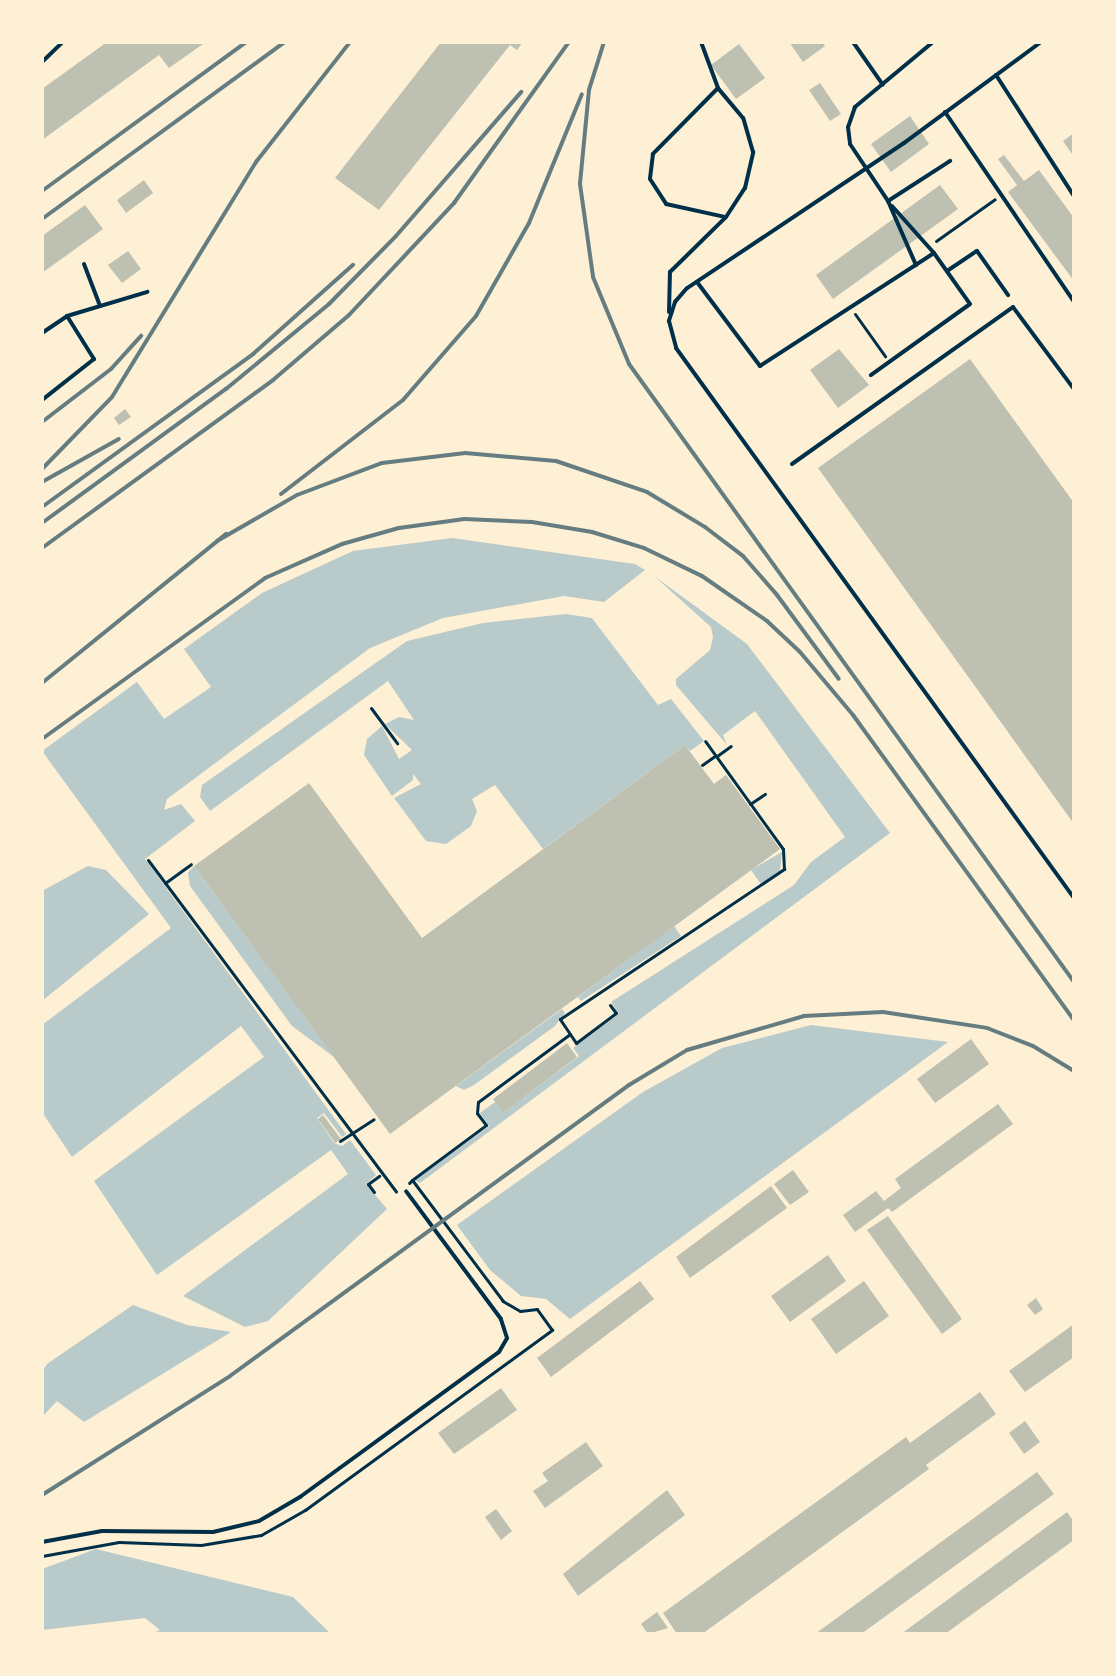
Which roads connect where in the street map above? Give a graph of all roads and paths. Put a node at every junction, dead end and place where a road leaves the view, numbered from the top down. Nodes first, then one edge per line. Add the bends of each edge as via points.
1 (63, 42) edge
2 (701, 42) edge
3 (853, 42) edge
4 (933, 42) edge
5 (1041, 42) edge
6 (42, 62) edge
7 (996, 75) junction
8 (883, 85) junction
9 (718, 88) junction
10 (945, 112) junction
11 (950, 161) dead end
12 (866, 169) junction
13 (1001, 194) junction
14 (1074, 196) edge
15 (888, 201) junction
16 (726, 217) junction
17 (928, 247) junction
18 (934, 253) junction
19 (84, 264) dead end
20 (916, 265) junction
21 (947, 271) junction
22 (697, 282) junction
23 (147, 292) dead end
24 (1008, 295) dead end
25 (1074, 302) edge
26 (100, 306) junction
27 (850, 307) junction
28 (669, 314) junction
29 (67, 316) junction
30 (42, 333) edge
31 (889, 361) junction
32 (871, 375) dead end
33 (1074, 389) edge
34 (42, 400) edge
35 (792, 464) dead end
36 (371, 708) dead end
37 (705, 741) dead end
38 (397, 743) dead end
39 (731, 746) dead end
40 (716, 756) junction
41 (702, 765) dead end
42 (765, 794) dead end
43 (750, 804) junction
44 (148, 860) dead end
45 (191, 864) dead end
46 (165, 883) junction
47 (1074, 898) edge
48 (610, 1005) dead end
49 (570, 1034) junction
50 (374, 1119) dead end
51 (349, 1135) junction
52 (340, 1141) dead end
53 (379, 1176) junction
54 (412, 1180) junction
55 (406, 1191) dead end
56 (374, 1192) dead end
57 (42, 1542) edge
58 (42, 1556) edge

1 - 6 lane
2 - 9 lane
3 - 8 lane
4 - 8 lane
5 - 7 lane
7 - 10 lane
7 - 14 lane
8 - 12 lane via 855,107 848,127 850,144
9 - 16 lane via 743,118 753,152 745,188
9 - 16 lane via 653,154 650,179 666,204
10 - 12 lane
10 - 13 lane
11 - 15 lane
12 - 15 lane
12 - 22 lane
13 - 17 path
13 - 25 lane
15 - 17 lane
15 - 20 lane
16 - 28 lane via 670,272
17 - 18 lane
18 - 20 lane
18 - 21 lane
19 - 26 lane
20 - 27 lane
21 - 24 lane via 977,251
21 - 31 lane via 970,304
22 - 27 lane via 760,366
22 - 28 lane via 680,295
23 - 26 lane
26 - 29 lane
27 - 31 path
28 - 47 lane via 676,348
29 - 30 lane
29 - 34 lane via 94,359
31 - 32 lane
33 - 35 lane via 1013,307
36 - 38 path
37 - 40 path
39 - 40 path
40 - 41 path
40 - 43 path
42 - 43 path
43 - 49 path via 784,852 781,874 560,1019
44 - 46 path
45 - 46 path
46 - 51 path
48 - 49 path via 616,1013 576,1043
49 - 54 path via 478,1102 477,1113 486,1125
50 - 51 path
51 - 52 path
51 - 53 path
53 - 54 path via 394,1194
53 - 56 path via 368,1184
54 - 58 path via 503,1301 520,1311 537,1309 552,1330 305,1510 261,1535 201,1545 119,1542
55 - 57 lane via 501,1319 507,1338 499,1352 259,1521 213,1532 102,1531

